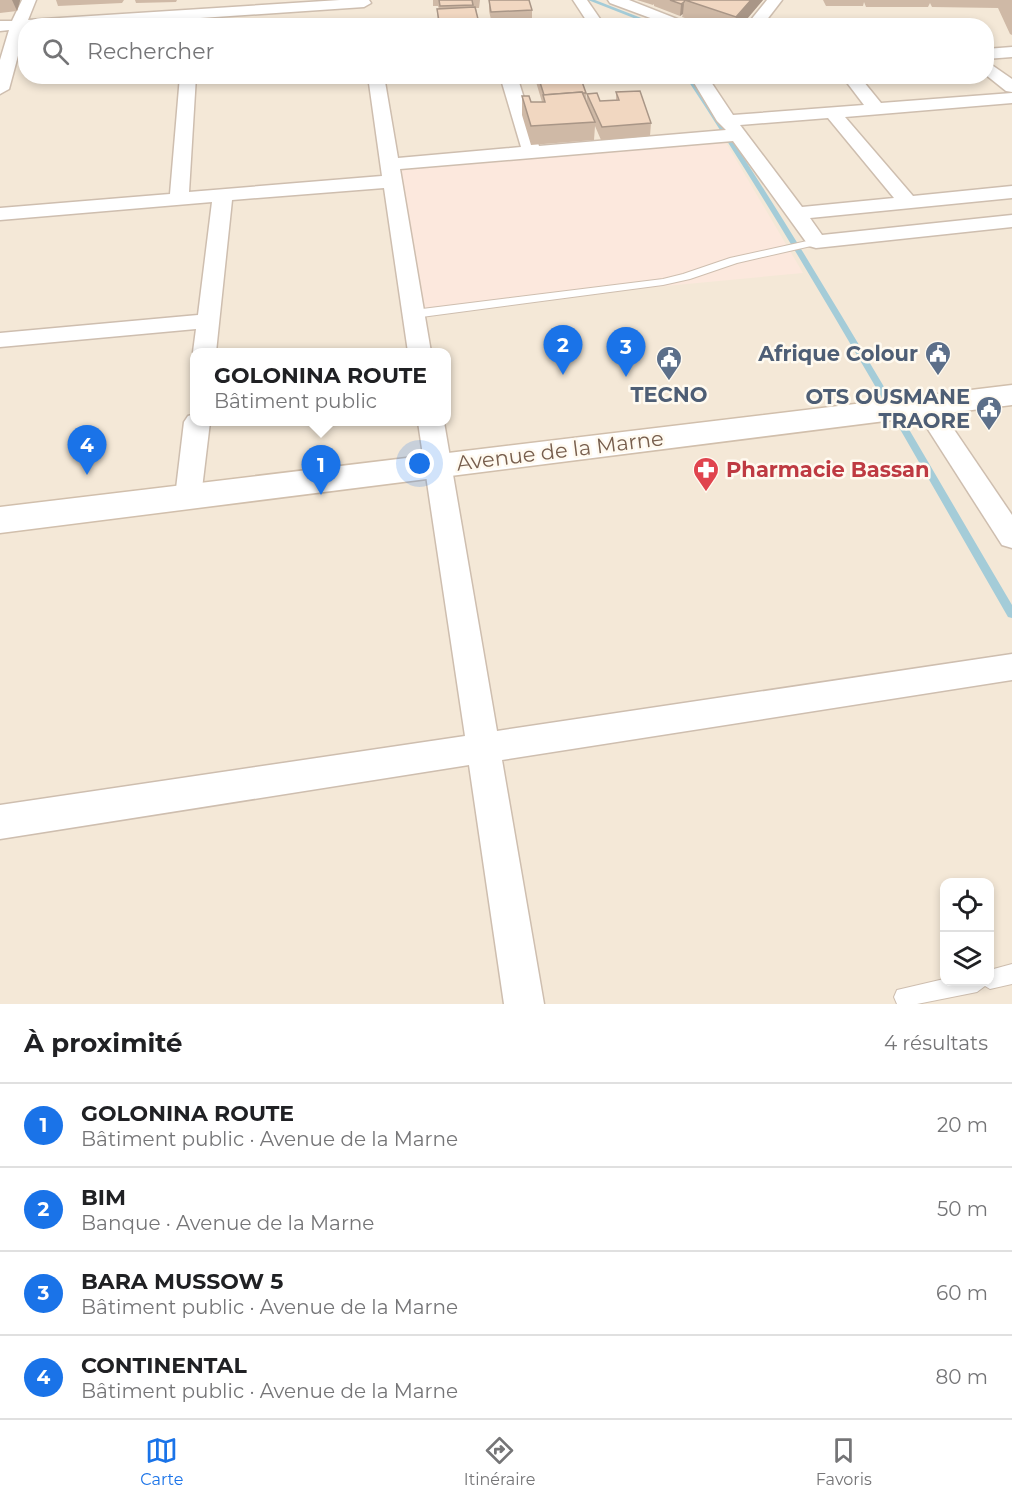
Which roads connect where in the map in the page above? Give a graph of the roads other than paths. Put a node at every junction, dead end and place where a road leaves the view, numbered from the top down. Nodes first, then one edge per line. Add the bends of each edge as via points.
1 (29, 0) edge
2 (581, 0) edge
3 (615, 0) edge
4 (775, 0) edge
5 (365, 6) edge
6 (193, 13) edge
7 (21, 18) edge
8 (113, 18) edge
9 (593, 18) edge
10 (666, 18) edge
11 (760, 18) edge
12 (18, 24) joint
13 (0, 26) edge
14 (1012, 52) edge
15 (994, 53) edge
16 (994, 72) edge
17 (187, 84) edge
18 (377, 84) edge
19 (511, 84) edge
20 (703, 84) edge
21 (857, 84) edge
22 (1012, 87) edge
23 (0, 89) edge
24 (1012, 98) edge
25 (877, 109) junction
26 (832, 112) junction
27 (731, 128) junction
28 (532, 152) junction
29 (391, 173) junction
30 (1012, 192) edge
31 (223, 196) junction
32 (179, 199) junction
33 (908, 202) junction
34 (797, 213) junction
35 (0, 214) edge
36 (1012, 220) edge
37 (816, 242) junction
38 (414, 314) junction
39 (209, 321) junction
40 (0, 340) edge
41 (206, 348) edge
42 (419, 348) edge
43 (1012, 395) edge
44 (924, 406) junction
45 (197, 426) edge
46 (432, 426) edge
47 (438, 466) junction
48 (188, 497) junction
49 (0, 520) edge
50 (1012, 537) edge
51 (1012, 667) edge
52 (483, 748) junction
53 (0, 822) edge
54 (1012, 974) edge
55 (994, 978) edge
56 (954, 986) edge
57 (524, 1004) edge
58 (907, 1004) edge

1 - 7 street
2 - 9 street
3 - 10 street
4 - 11 street
5 - 6 street
6 - 8 street
12 - 13 street
12 - 23 street
14 - 15 street
16 - 22 street
17 - 32 street
18 - 29 street
19 - 28 street
20 - 27 street
21 - 25 street
24 - 25 street
25 - 26 street
26 - 27 street
26 - 33 street
27 - 28 street
27 - 34 street
28 - 29 street
29 - 31 street
29 - 38 street
30 - 33 street
31 - 32 street
31 - 39 street
32 - 35 street
33 - 34 street
34 - 37 street
36 - 37 street
37 - 38 lane via 755,254 663,282
38 - 42 street
39 - 40 street
39 - 41 street
43 - 44 street, Avenue de la Marne
44 - 47 street, Avenue de la Marne
44 - 50 street
45 - 48 street
46 - 47 street
47 - 48 street, Avenue de la Marne
47 - 52 street
48 - 49 street, Avenue de la Marne
51 - 52 street
52 - 53 street
52 - 57 street
54 - 55 lane
56 - 58 lane via 904,997

